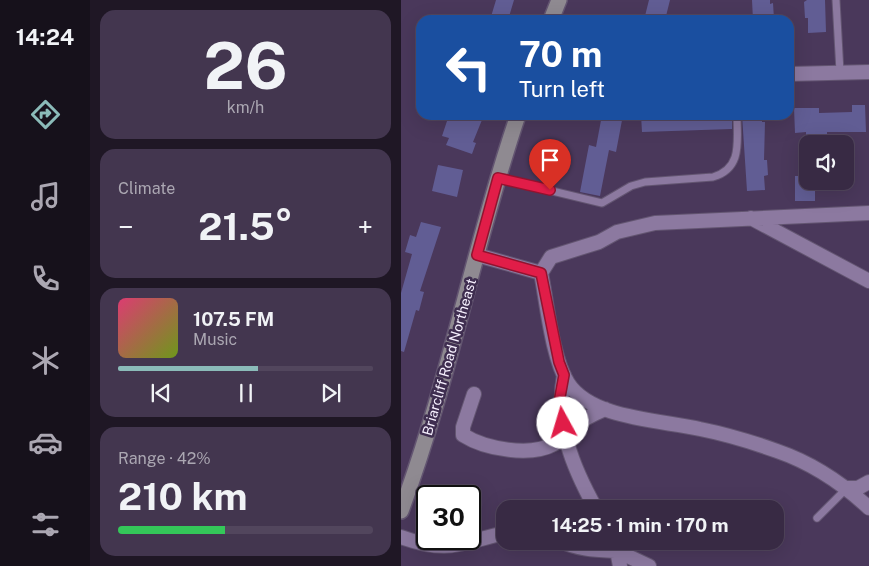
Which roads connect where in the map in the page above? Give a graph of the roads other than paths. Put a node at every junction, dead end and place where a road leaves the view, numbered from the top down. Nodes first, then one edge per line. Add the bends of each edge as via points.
1 (559, 0) edge
2 (836, 0) edge
3 (553, 15) edge
4 (840, 72) junction
5 (869, 72) edge
6 (794, 74) edge
7 (515, 120) edge
8 (737, 120) edge
9 (498, 178) junction
10 (869, 213) edge
11 (854, 214) junction
12 (751, 218) junction
13 (869, 222) edge
14 (477, 255) junction
15 (541, 273) junction
16 (869, 281) edge
17 (564, 375) junction
18 (474, 394) dead end
19 (605, 409) junction
20 (564, 437) junction
21 (869, 482) edge
22 (847, 488) junction
23 (592, 500) edge
24 (869, 508) edge
25 (401, 511) edge
26 (817, 518) dead end
27 (496, 535) edge
28 (401, 538) edge
29 (616, 550) edge
30 (622, 550) edge
31 (620, 566) edge
32 (649, 566) edge

1 - 3 main road
2 - 4 lane
4 - 5 street
4 - 6 street
7 - 9 main road, Briarcliff Road Northeast
8 - 9 lane via 735,161 723,174 645,182 631,186 602,203
9 - 14 main road, Briarcliff Road Northeast
10 - 11 street
11 - 12 street
11 - 13 street
12 - 15 street via 684,220 634,228 551,257
12 - 16 street
14 - 15 street
14 - 25 main road, Briarcliff Road Northeast via 438,398
15 - 17 street
17 - 19 street via 587,401
17 - 20 street via 560,397
18 - 20 street via 463,427 463,435 472,441 537,450
19 - 20 street via 580,422
19 - 22 street via 622,420 702,429 777,451 825,473
20 - 23 street
21 - 22 street via 858,488
22 - 24 street
22 - 26 lane
27 - 28 street via 441,548
29 - 31 street
30 - 32 street

